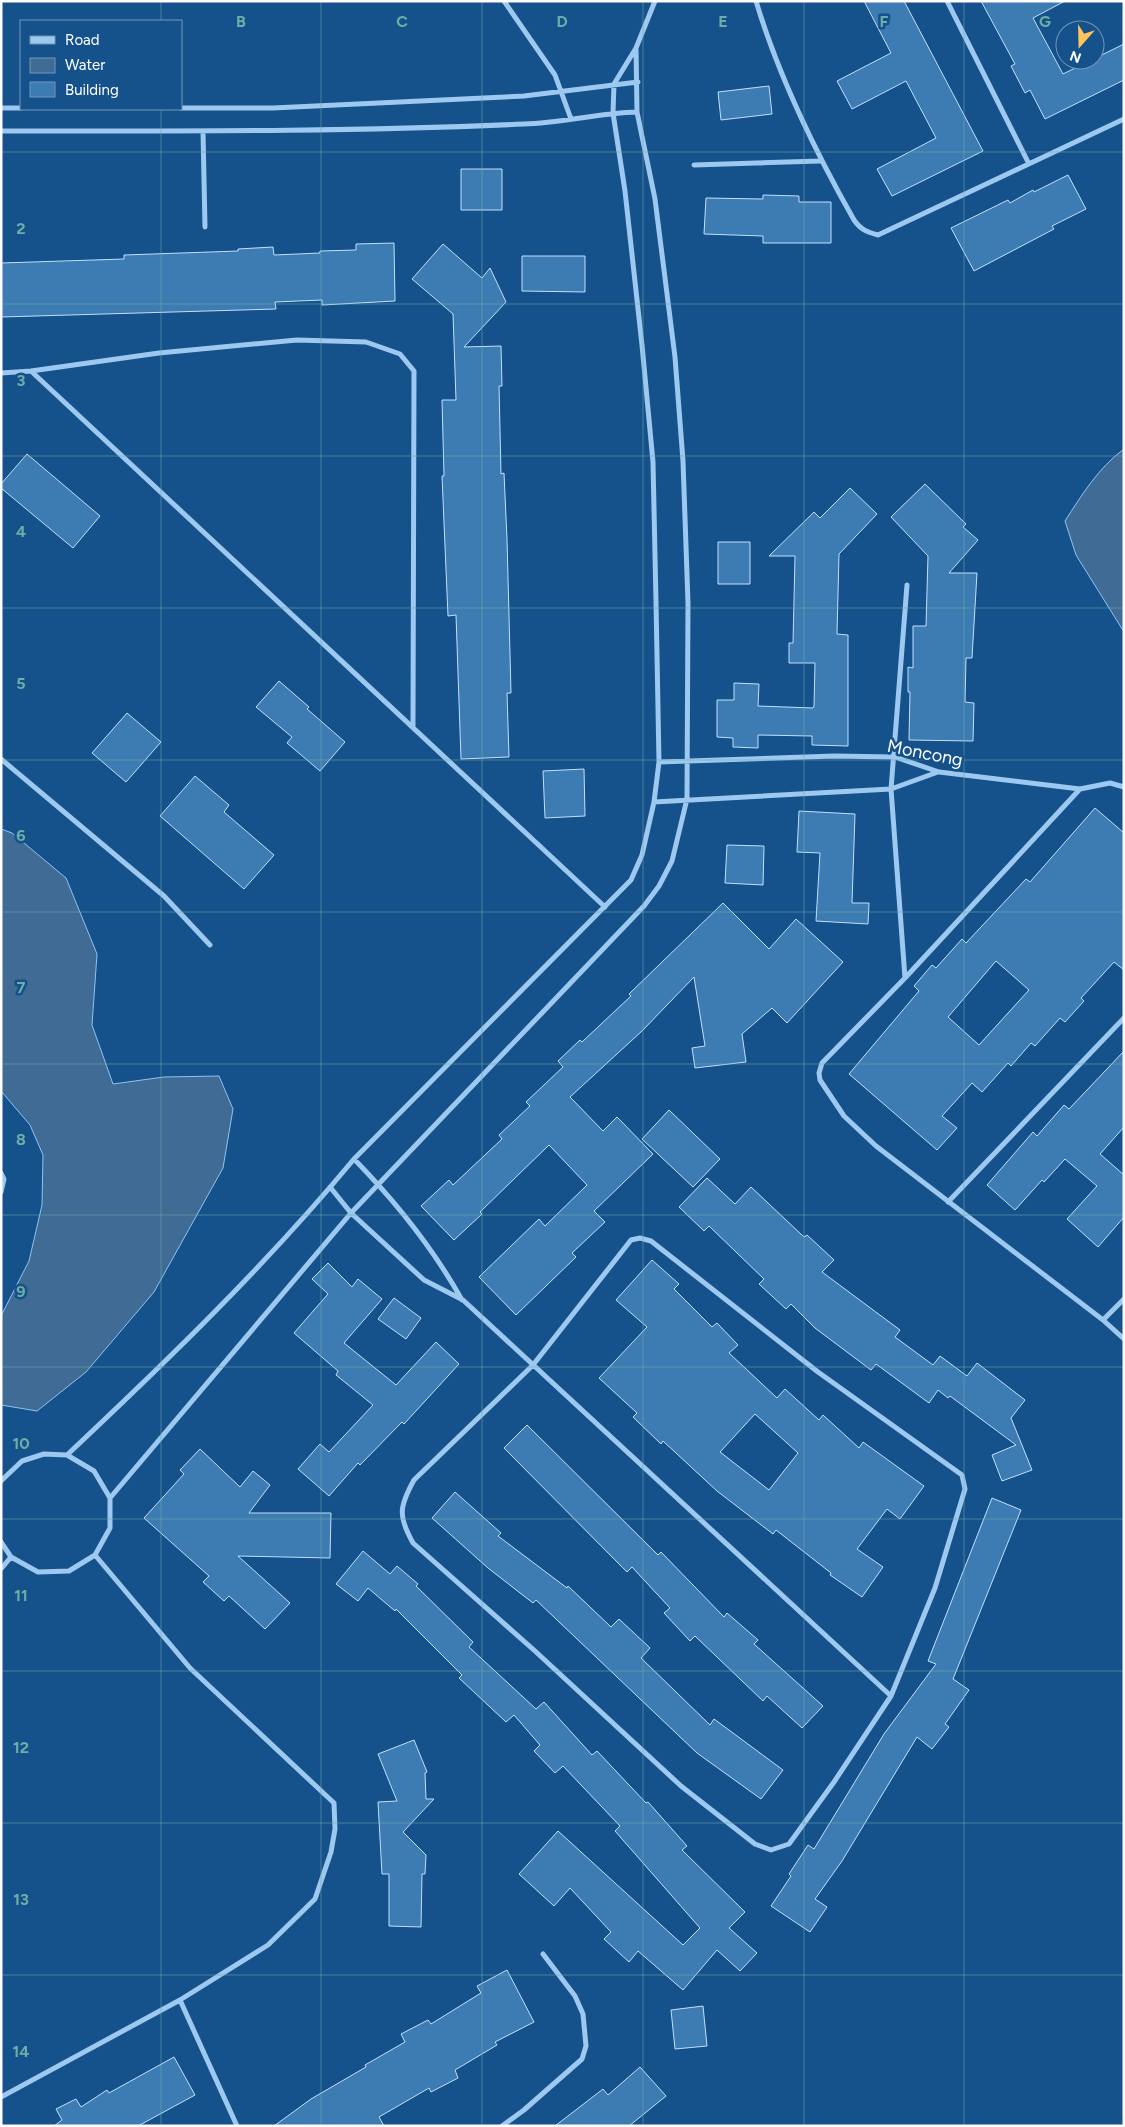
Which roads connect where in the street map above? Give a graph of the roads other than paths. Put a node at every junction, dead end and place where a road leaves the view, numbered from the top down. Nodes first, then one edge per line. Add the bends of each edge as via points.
1 (504, 1) edge
2 (655, 1) edge
3 (756, 1) edge
4 (947, 1) edge
5 (636, 48) junction
6 (638, 82) junction
7 (614, 84) junction
8 (562, 90) junction
9 (1, 108) edge
10 (20, 108) edge
11 (182, 108) edge
12 (636, 112) junction
13 (613, 113) junction
14 (571, 119) junction
15 (1124, 119) edge
16 (1, 131) edge
17 (203, 131) junction
18 (820, 161) junction
19 (1028, 162) junction
20 (694, 165) dead end
21 (205, 227) dead end
22 (31, 371) junction
23 (1, 373) edge
24 (907, 585) dead end
25 (412, 728) junction
26 (894, 757) junction
27 (1, 759) edge
28 (688, 761) junction
29 (659, 762) junction
30 (939, 772) junction
31 (1124, 787) edge
32 (891, 789) junction
33 (1080, 789) junction
34 (687, 799) junction
35 (654, 802) junction
36 (605, 907) junction
37 (210, 944) dead end
38 (905, 978) junction
39 (1124, 1018) edge
40 (354, 1159) junction
41 (1, 1173) edge
42 (378, 1184) junction
43 (330, 1187) junction
44 (1, 1192) edge
45 (948, 1202) junction
46 (351, 1213) junction
47 (1124, 1299) edge
48 (462, 1300) junction
49 (1104, 1320) junction
50 (1124, 1339) edge
51 (534, 1365) junction
52 (67, 1455) junction
53 (1, 1481) edge
54 (110, 1498) junction
55 (1, 1542) edge
56 (95, 1555) junction
57 (11, 1557) junction
58 (1, 1569) edge
59 (891, 1696) junction
60 (543, 1954) dead end
61 (180, 2000) junction
62 (1, 2097) edge
63 (238, 2126) edge
64 (502, 2126) edge

1 - 8 street
2 - 5 street
3 - 18 street via 766,34
4 - 19 street
5 - 6 street
5 - 7 street
6 - 7 street
6 - 12 street
7 - 8 street
7 - 13 street
8 - 11 street via 524,96 273,108
8 - 14 street
9 - 10 street
12 - 13 street
12 - 28 street via 655,199 683,461 688,603
13 - 14 street
13 - 29 street via 625,191 653,462
14 - 17 street via 514,125
15 - 19 street
16 - 17 street
17 - 21 street
18 - 19 street via 860,229 878,235
18 - 20 street
22 - 23 street
22 - 25 street
22 - 25 street via 160,353 297,340 366,342 400,354 414,371
24 - 26 street
25 - 36 street
26 - 28 street, Moncong
26 - 30 street, Moncong
26 - 32 street
27 - 37 street via 164,896
28 - 29 street, Moncong
28 - 34 street
29 - 35 street
30 - 32 street
30 - 33 street, Moncong
31 - 33 street, Moncong via 1110,783
32 - 34 street
32 - 38 street
33 - 38 street
34 - 35 street
34 - 42 street via 672,861 644,906
35 - 36 street via 642,854 631,880
36 - 40 street
38 - 45 street via 822,1063 820,1080 844,1116 876,1146
39 - 45 street
40 - 42 street
40 - 43 street
41 - 44 street via 4,1179
42 - 46 street
42 - 48 street via 442,1264
43 - 46 street
43 - 52 street via 182,1347
45 - 49 street
46 - 48 street via 424,1280
46 - 54 street
47 - 49 street
48 - 51 street
49 - 50 street
51 - 59 street
51 - 59 street via 631,1240 640,1238 651,1241 818,1372 962,1475 965,1489 935,1588
51 - 59 street via 414,1480 403,1498 402,1522 413,1543 535,1650 681,1786 755,1844 772,1850 789,1844
52 - 53 street via 44,1454 22,1461
52 - 54 street via 94,1471
54 - 56 street via 110,1528
55 - 57 street
56 - 57 street via 69,1571 38,1572
56 - 61 street via 190,1668 334,1803 335,1829 331,1852 314,1899 268,1945
57 - 58 street
60 - 64 street via 575,1996 583,2014 586,2046 582,2059
61 - 62 street
61 - 63 street

